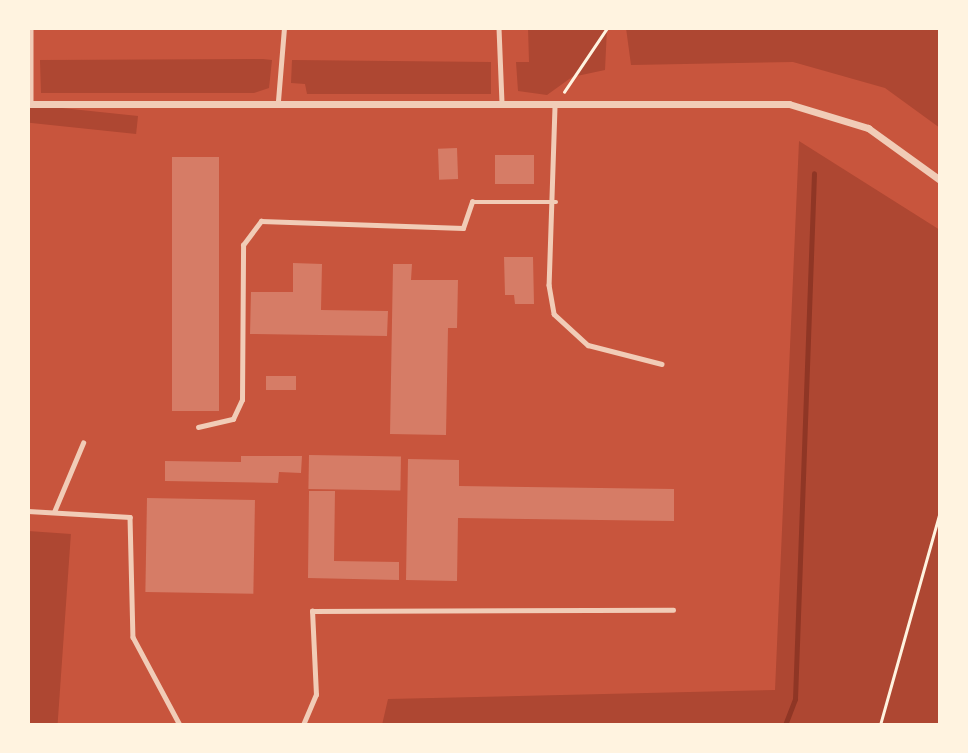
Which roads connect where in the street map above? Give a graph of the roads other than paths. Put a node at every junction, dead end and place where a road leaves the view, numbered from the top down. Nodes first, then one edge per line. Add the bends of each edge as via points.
1 (31, 28) edge
2 (284, 28) edge
3 (499, 28) edge
4 (278, 101) junction
5 (30, 104) edge
6 (502, 106) junction
7 (555, 107) junction
8 (940, 180) edge
9 (556, 202) junction
10 (662, 365) dead end
11 (198, 427) dead end
12 (83, 443) dead end
13 (28, 511) edge
14 (54, 512) junction
15 (673, 610) dead end
16 (180, 725) edge
17 (303, 725) edge

1 - 5 lane
2 - 4 lane
3 - 6 lane
4 - 5 street
4 - 6 street
6 - 7 street
7 - 8 street via 789,104 867,128
7 - 9 lane
9 - 10 lane via 548,293 554,314 588,345
9 - 11 lane via 472,202 463,228 261,220 243,245 242,400 233,419
12 - 14 lane
13 - 14 lane
14 - 16 lane via 130,517 133,637
15 - 17 lane via 312,611 316,695

